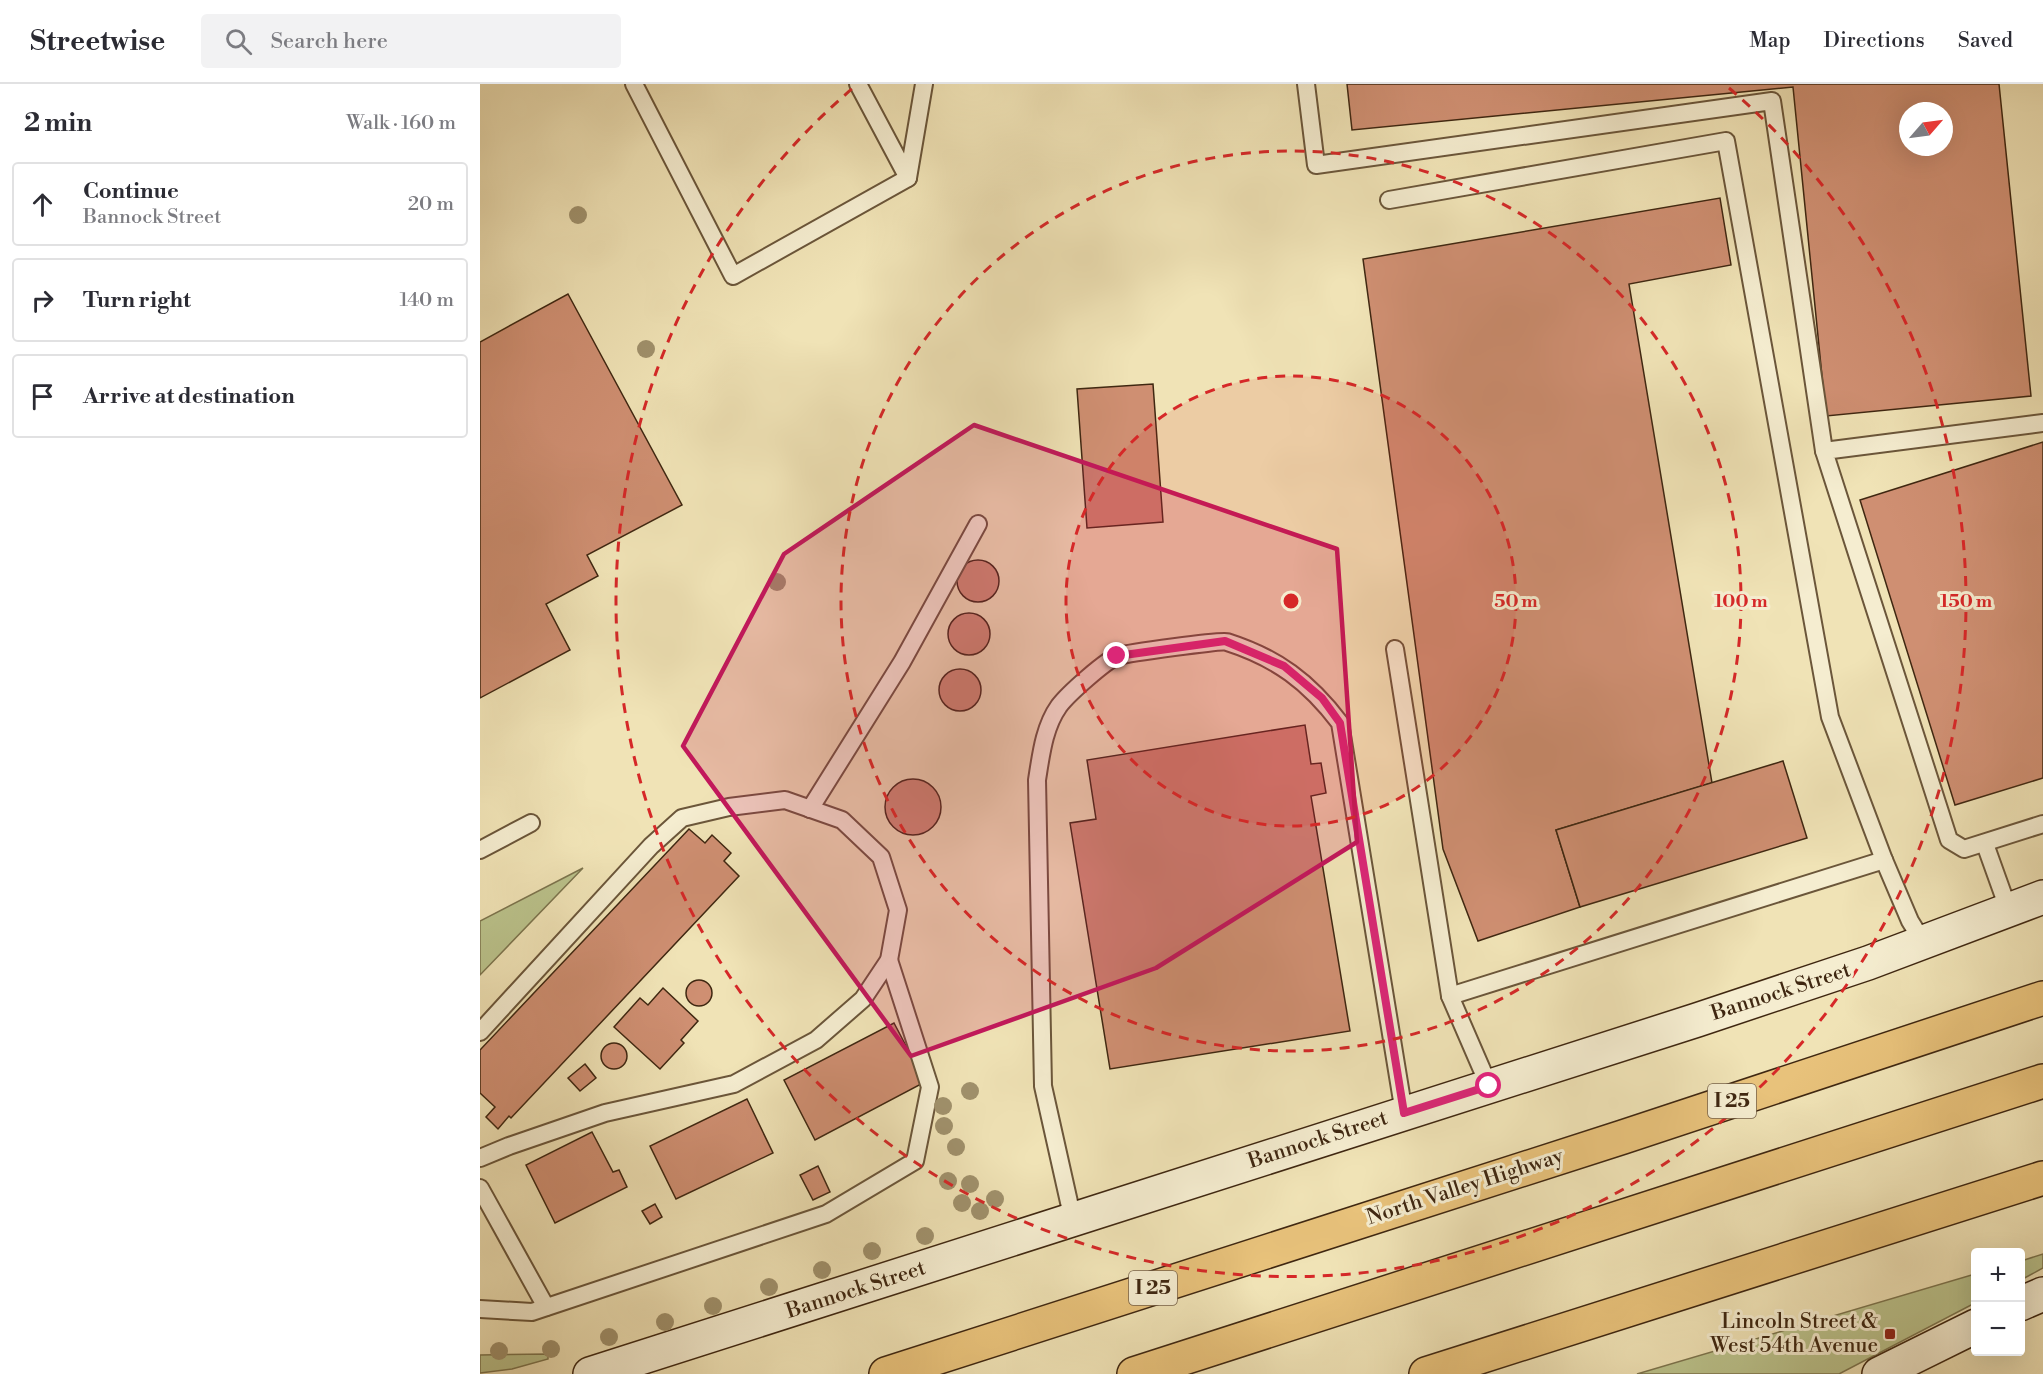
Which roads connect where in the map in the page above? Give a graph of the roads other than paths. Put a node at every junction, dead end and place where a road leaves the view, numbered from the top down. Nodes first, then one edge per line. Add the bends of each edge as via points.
1 (634, 84) edge
2 (858, 84) edge
3 (924, 84) edge
4 (1306, 84) edge
5 (908, 178) junction
6 (1389, 200) dead end
7 (2043, 423) edge
8 (1824, 451) junction
9 (978, 524) dead end
10 (1395, 648) dead end
11 (810, 808) junction
12 (531, 822) dead end
13 (2043, 824) edge
14 (1985, 844) junction
15 (480, 850) edge
16 (1884, 860) junction
17 (2043, 897) edge
18 (2008, 911) junction
19 (1923, 942) junction
20 (889, 960) junction
21 (1450, 996) junction
22 (2043, 998) edge
23 (480, 1032) edge
24 (2043, 1081) edge
25 (1489, 1086) junction
26 (1404, 1113) junction
27 (480, 1158) edge
28 (2043, 1178) edge
29 (480, 1188) edge
30 (1072, 1220) junction
31 (2043, 1294) edge
32 (2025, 1302) edge
33 (546, 1307) junction
34 (480, 1309) edge
35 (1971, 1328) edge
36 (590, 1374) edge
37 (886, 1374) edge
38 (1134, 1374) edge
39 (1426, 1374) edge
40 (1879, 1374) edge

1 - 5 lane via 733,276
2 - 5 lane
3 - 5 lane
4 - 8 lane via 1316,165 1772,102
6 - 16 lane via 1726,141 1830,717
7 - 8 lane
8 - 14 lane via 1949,840 1964,849
9 - 11 lane via 902,662
10 - 21 lane
11 - 20 lane via 842,820 881,857 898,910
11 - 23 lane via 785,800 682,818 651,846
12 - 15 lane
13 - 14 lane
14 - 18 lane
16 - 19 lane
16 - 21 lane
17 - 18 street, Bannock Street
18 - 19 street, Bannock Street
19 - 25 street, Bannock Street
20 - 27 lane via 863,999 816,1040 734,1084 605,1113
20 - 33 lane via 930,1088 915,1161 826,1214
21 - 25 lane
22 - 37 highway, North Valley Highway / I 25
24 - 38 highway
25 - 26 street, Bannock Street
26 - 30 street, Bannock Street
26 - 30 lane via 1340,723 1322,698 1284,666 1225,641 1117,656 1059,706 1046,730 1037,780 1043,1086
28 - 39 highway
29 - 33 lane
30 - 36 street, Bannock Street
31 - 32 street
33 - 34 lane via 532,1312
35 - 40 street

